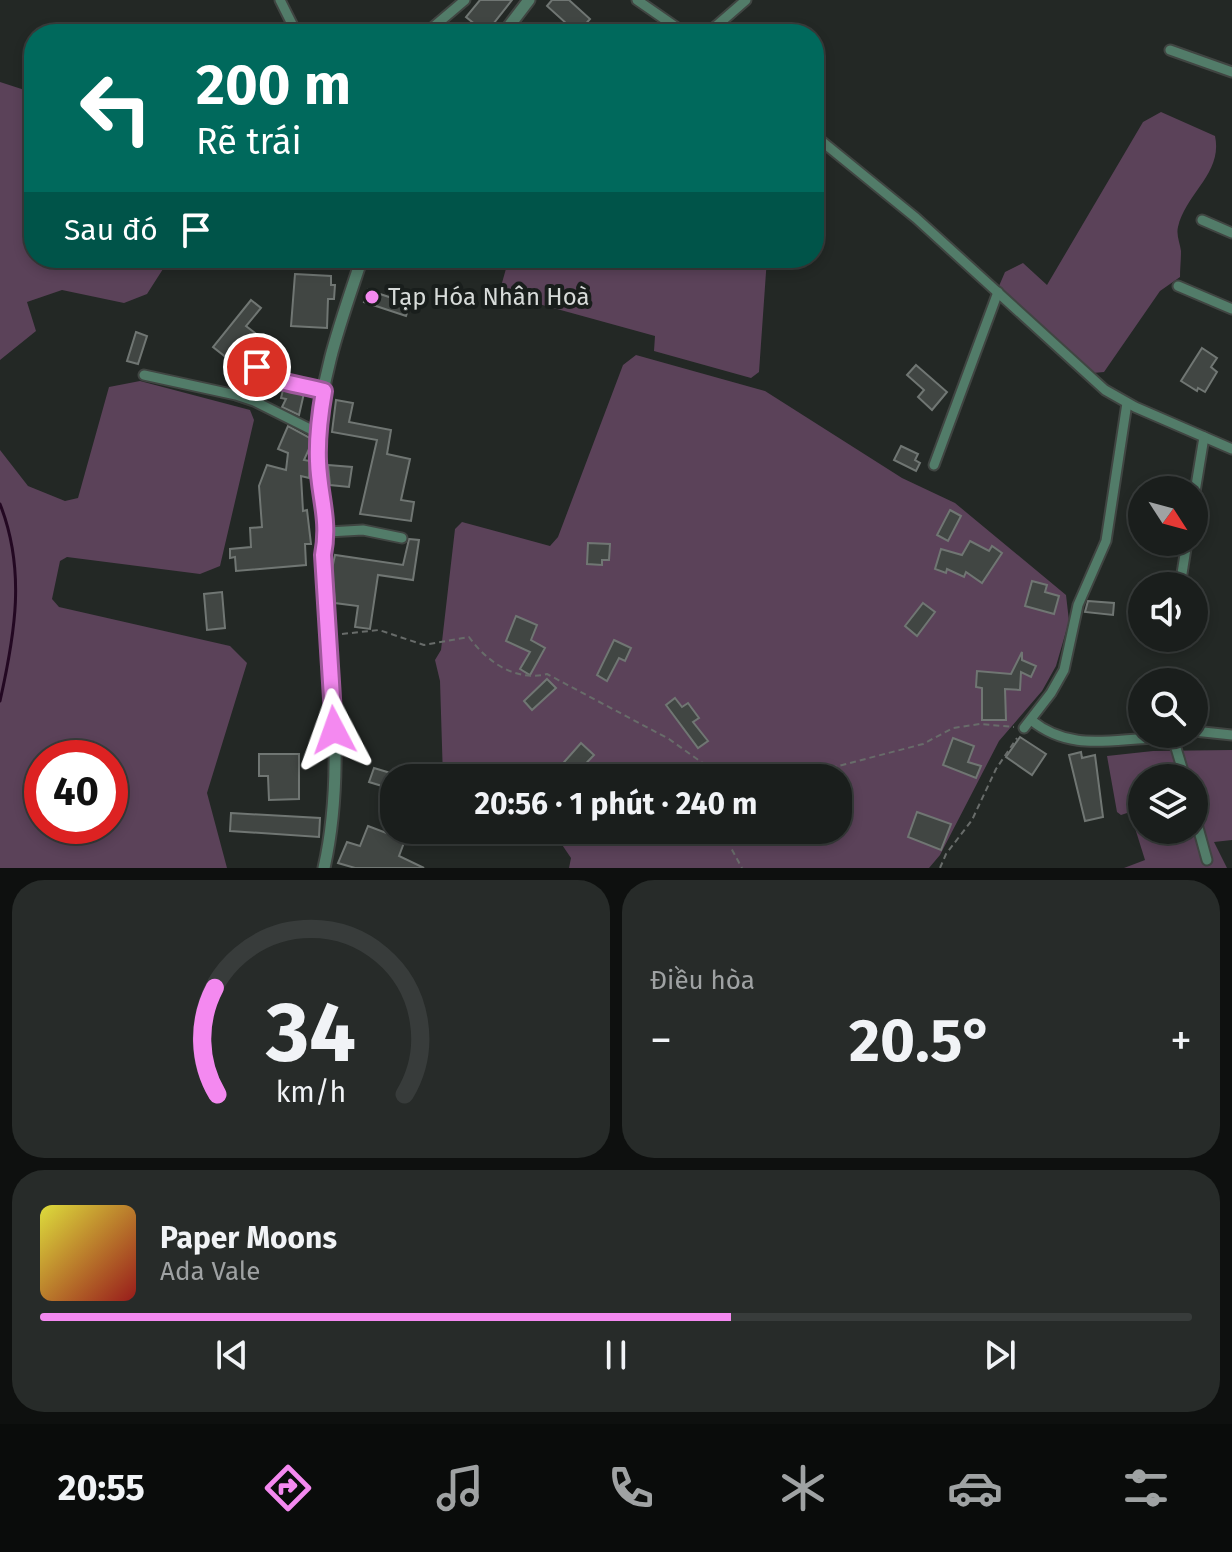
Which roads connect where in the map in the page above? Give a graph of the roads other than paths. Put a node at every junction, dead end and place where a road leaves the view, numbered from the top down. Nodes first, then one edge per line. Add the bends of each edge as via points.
1 (280, 0) edge
2 (465, 0) edge
3 (528, 0) edge
4 (637, 0) edge
5 (746, 0) edge
6 (292, 24) edge
7 (437, 24) edge
8 (510, 24) edge
9 (672, 24) edge
10 (718, 24) edge
11 (1170, 50) dead end
12 (1232, 72) edge
13 (824, 143) edge
14 (1202, 220) dead end
15 (1232, 233) edge
16 (359, 268) edge
17 (1178, 286) dead end
18 (998, 292) junction
19 (1232, 309) edge
20 (256, 355) dead end
21 (144, 375) dead end
22 (324, 391) junction
23 (1127, 403) junction
24 (318, 435) junction
25 (1204, 437) junction
26 (1232, 449) edge
27 (934, 465) dead end
28 (1198, 476) edge
29 (328, 532) junction
30 (402, 538) dead end
31 (1208, 732) edge
32 (1232, 735) edge
33 (1128, 740) edge
34 (1203, 844) edge
35 (1207, 860) dead end
36 (324, 868) edge

1 - 6 street
2 - 7 street
3 - 8 street
4 - 9 street
5 - 10 street
11 - 12 street
13 - 18 street
14 - 15 street
16 - 22 street
17 - 19 street
18 - 23 street via 1105,390
18 - 27 street
20 - 22 street via 260,377
21 - 24 street via 254,401
22 - 24 street
23 - 25 street
23 - 33 street via 1106,541 1078,605 1064,670 1027,724 1068,740
24 - 29 street
25 - 26 street
25 - 28 street
29 - 30 street via 363,530
29 - 36 street via 323,555 336,756
31 - 32 street
34 - 35 street

